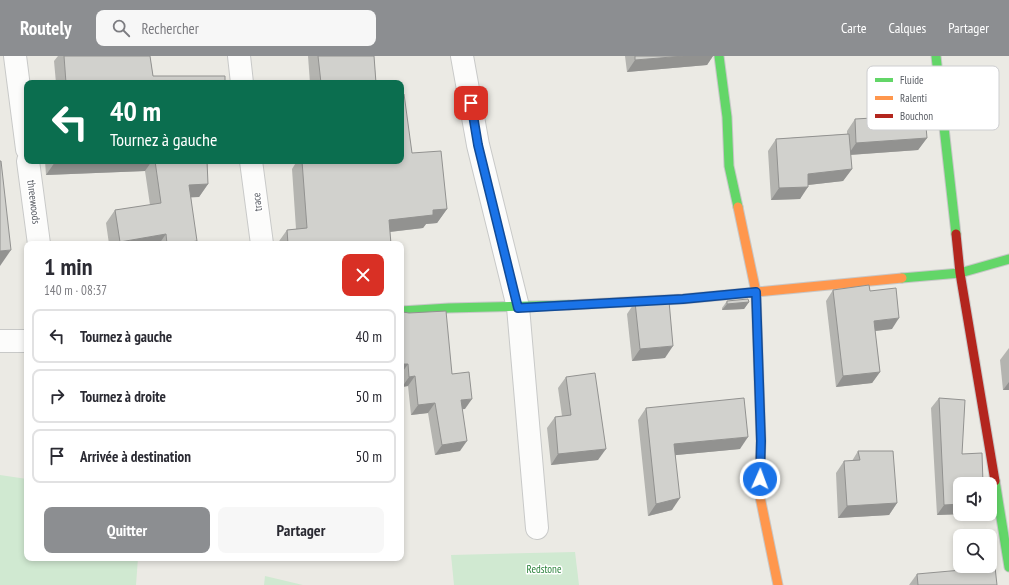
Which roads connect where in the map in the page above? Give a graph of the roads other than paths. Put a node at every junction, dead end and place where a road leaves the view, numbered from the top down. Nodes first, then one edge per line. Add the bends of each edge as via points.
1 (15, 56) edge
2 (239, 56) edge
3 (462, 56) edge
4 (719, 56) edge
5 (936, 56) edge
6 (937, 66) edge
7 (242, 80) edge
8 (24, 126) edge
9 (944, 130) edge
10 (28, 164) edge
11 (252, 164) edge
12 (39, 241) edge
13 (262, 241) edge
14 (1009, 260) edge
15 (960, 273) junction
16 (756, 292) junction
17 (518, 308) junction
18 (404, 311) edge
19 (0, 341) edge
20 (24, 341) edge
21 (537, 528) dead end
22 (1009, 567) edge
23 (778, 585) edge

1 - 8 street
2 - 7 street
3 - 17 street via 478,145
4 - 16 street via 727,117 729,166
5 - 6 street
9 - 15 street
10 - 12 street, threewoods
11 - 13 street, trace
14 - 15 street
15 - 16 street
15 - 22 street
16 - 17 street via 683,299
16 - 23 street via 761,441 759,492
17 - 18 street
17 - 21 street
19 - 20 street

